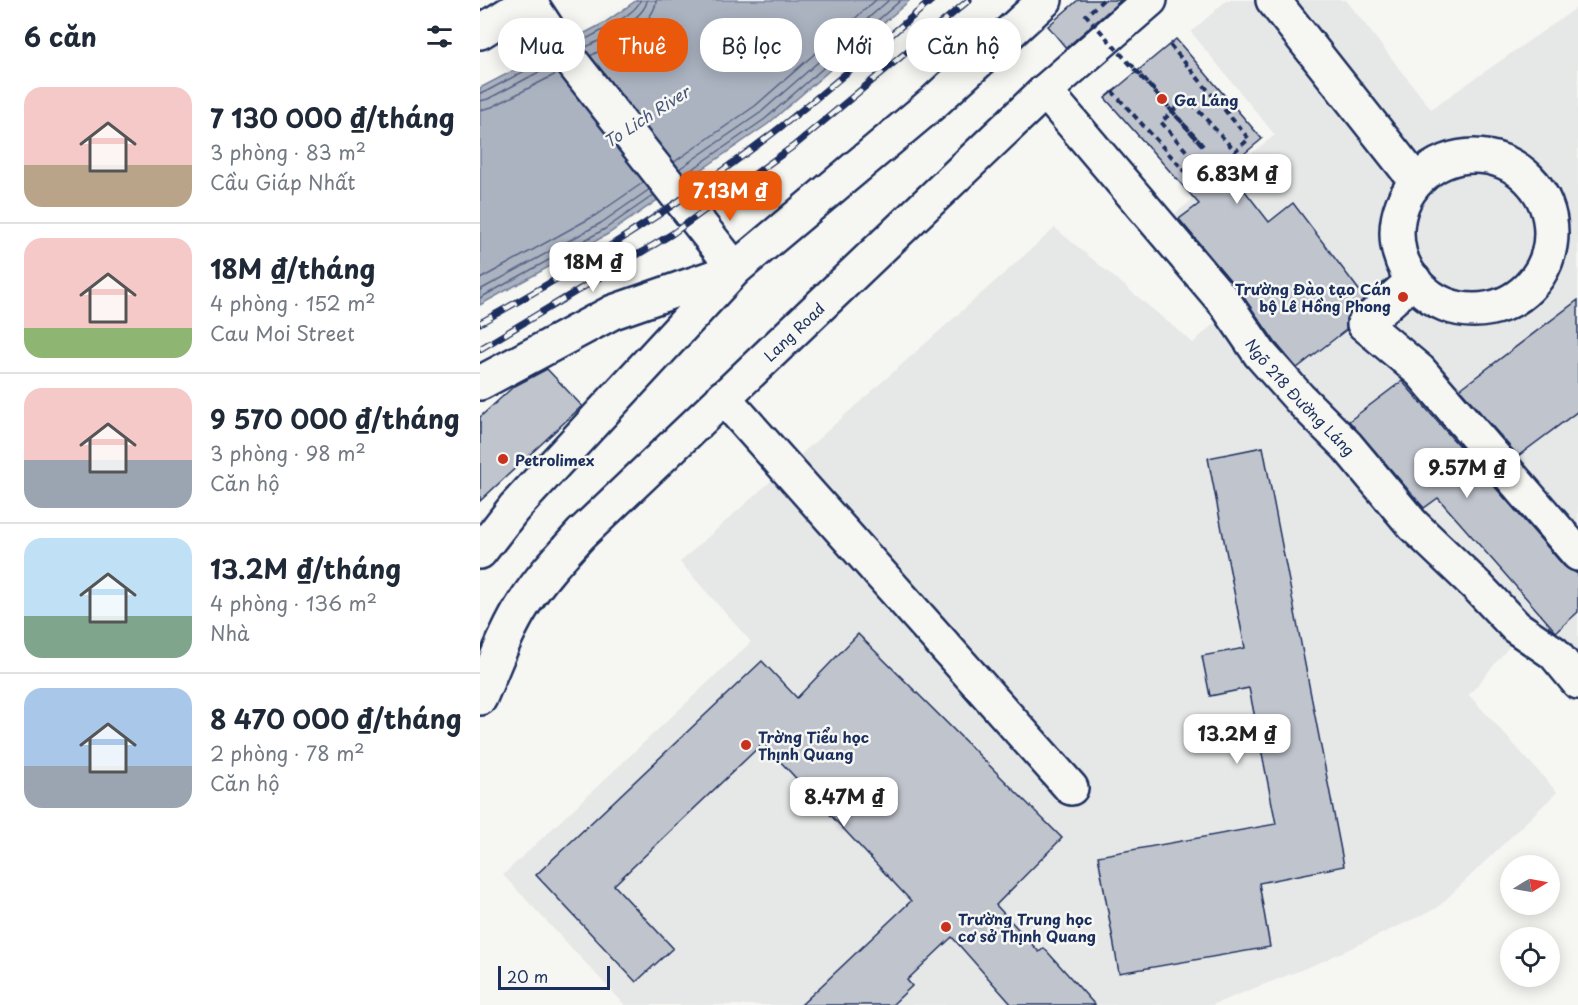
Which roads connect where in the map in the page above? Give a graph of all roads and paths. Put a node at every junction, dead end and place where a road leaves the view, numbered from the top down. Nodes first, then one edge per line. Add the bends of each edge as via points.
1 (529, 0) edge
2 (1045, 0) edge
3 (1103, 0) edge
4 (1150, 0) edge
5 (1273, 0) edge
6 (480, 32) edge
7 (1170, 45) dead end
8 (1129, 61) dead end
9 (1045, 91) junction
10 (1112, 92) dead end
11 (1172, 112) junction
12 (1416, 181) junction
13 (735, 269) junction
14 (1414, 280) junction
15 (480, 383) edge
16 (723, 397) junction
17 (480, 552) edge
18 (1578, 554) edge
19 (1578, 681) edge
20 (480, 698) edge
21 (1071, 788) dead end

1 - 6 main road
1 - 13 main road via 554,39
2 - 13 main road via 934,102
3 - 11 path, bridge via 1086,15
4 - 9 main road, Lang Road
5 - 12 main road
7 - 11 path, bridge via 1249,139 1235,151 1186,97
8 - 11 path, bridge via 1203,146
9 - 16 main road, Lang Road
9 - 19 main road, Ngõ 218 Đường Láng via 1226,304 1260,354 1347,446 1413,525 1516,627 1554,653
10 - 11 path via 1198,188 1209,177 1161,122
12 - 14 main road via 1402,204 1398,230 1401,257
12 - 14 main road via 1436,165 1459,156 1485,156 1509,163 1529,178 1543,198 1551,222 1550,248 1542,271 1525,291 1504,304 1480,310 1455,308 1432,297
13 - 15 main road via 613,312
13 - 17 main road via 514,508
14 - 18 main road via 1364,324 1420,371
16 - 20 main road, Lang Road via 547,571 510,629
16 - 21 main road

